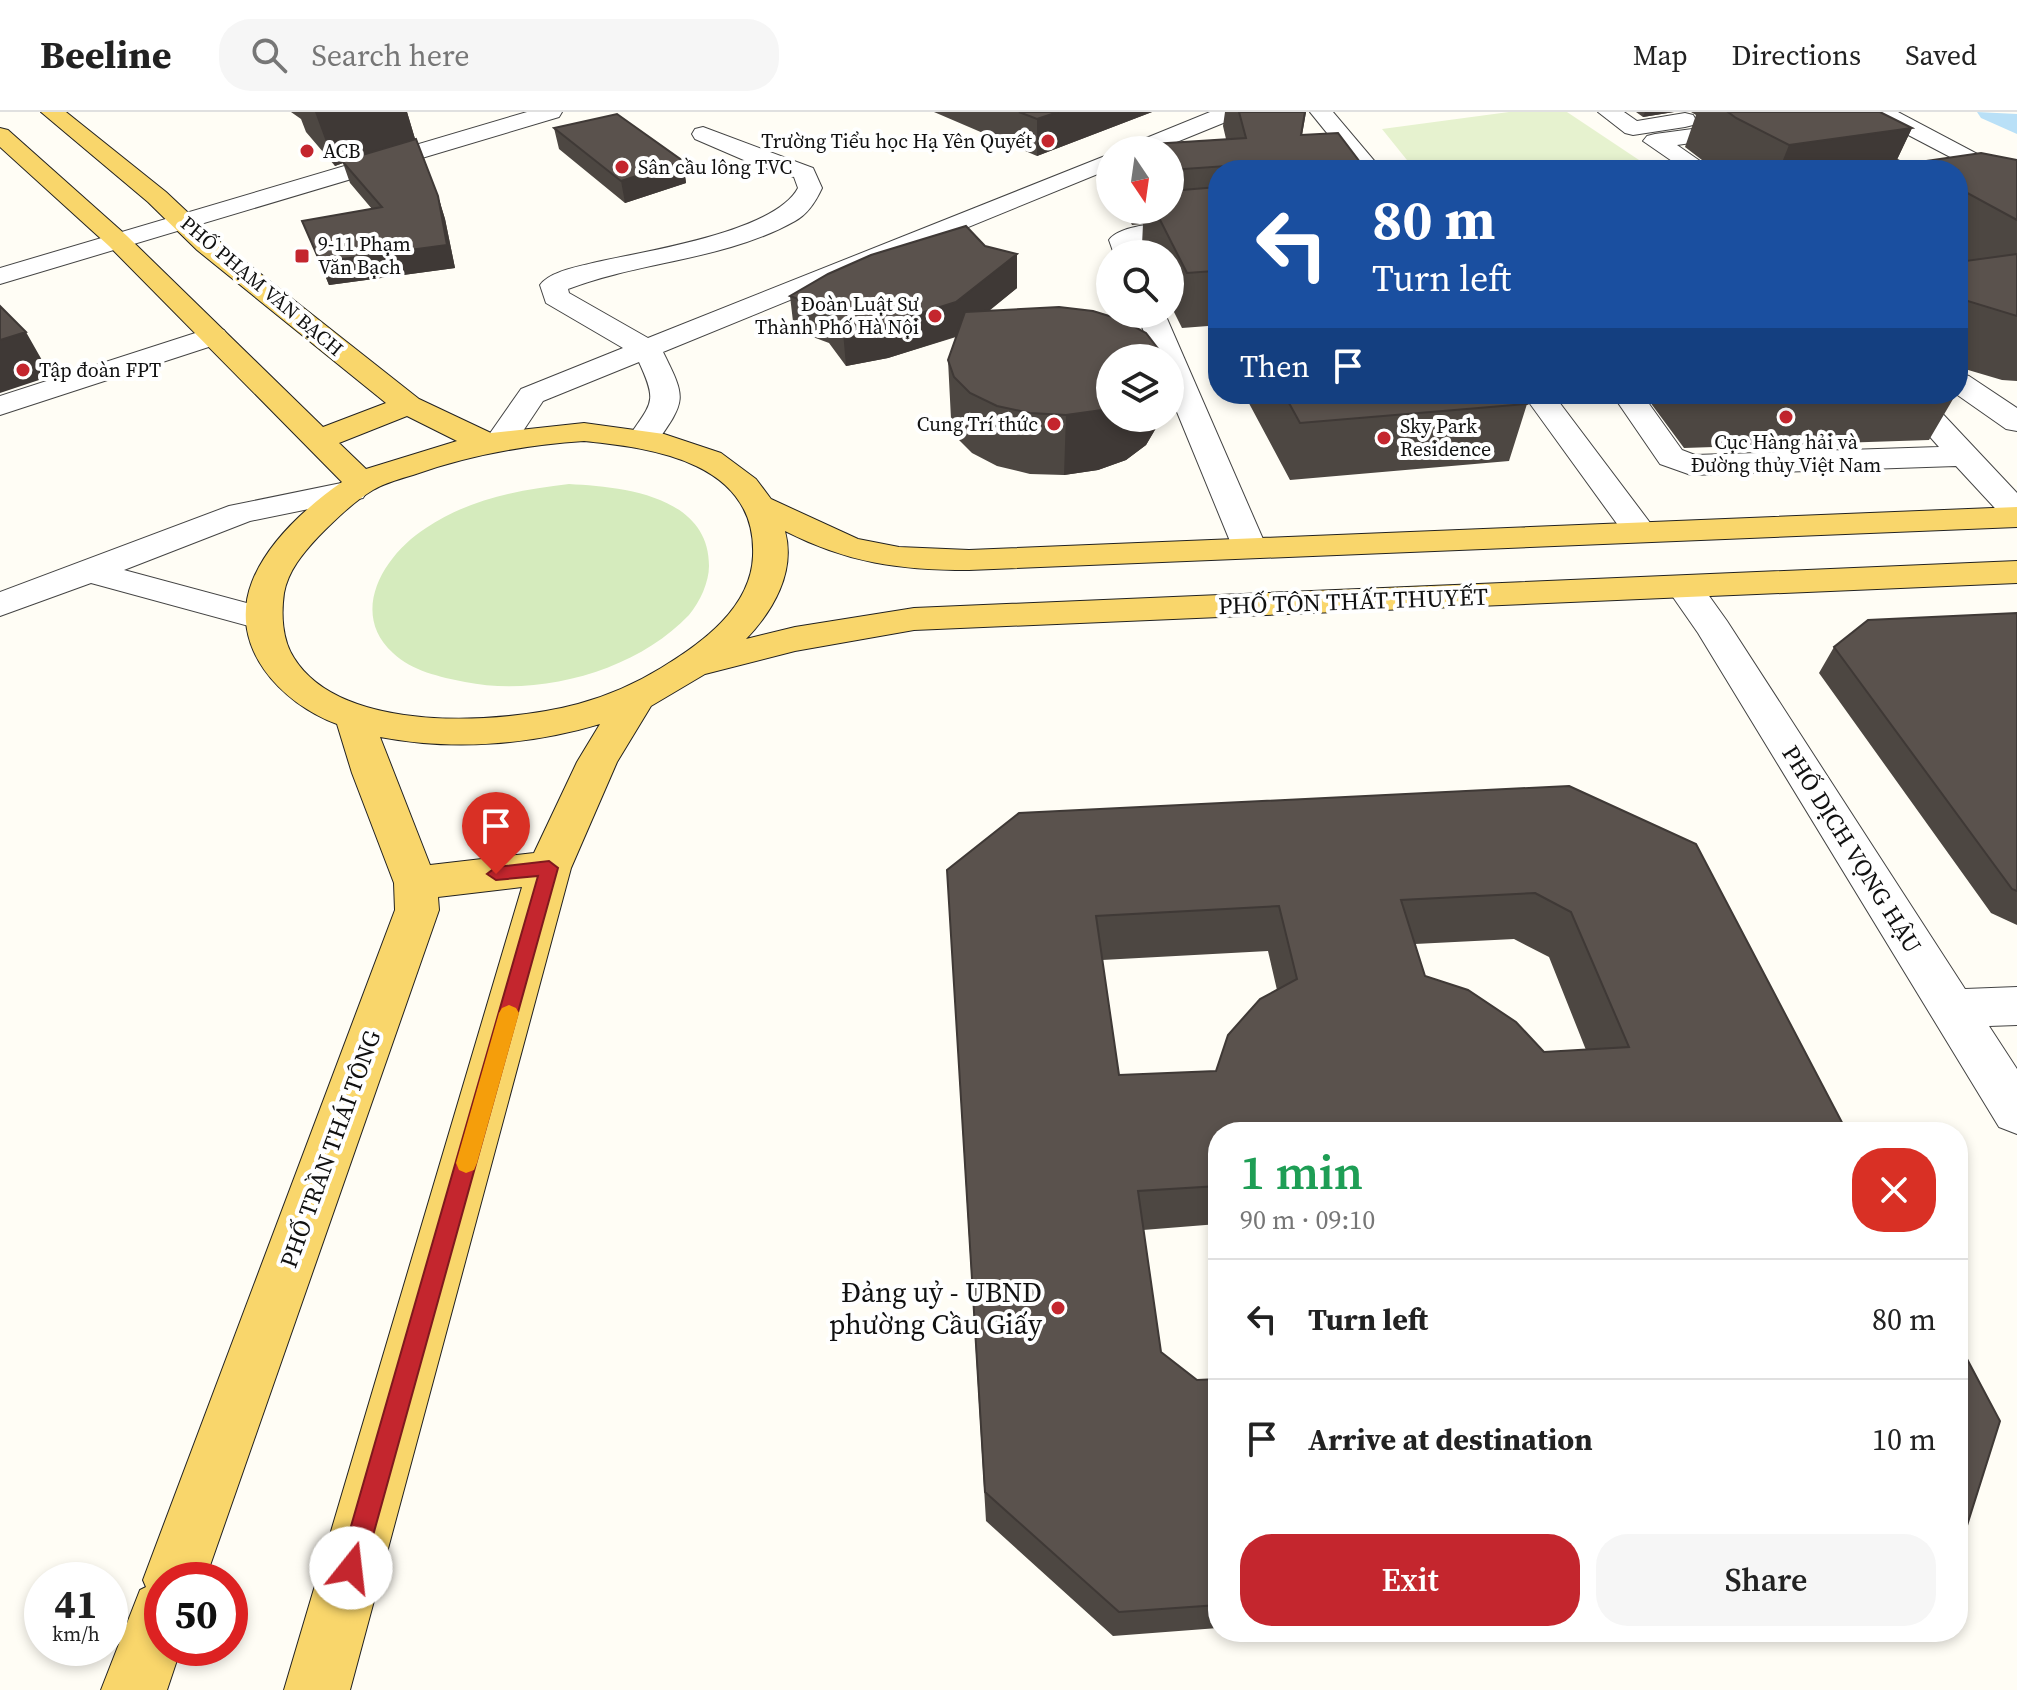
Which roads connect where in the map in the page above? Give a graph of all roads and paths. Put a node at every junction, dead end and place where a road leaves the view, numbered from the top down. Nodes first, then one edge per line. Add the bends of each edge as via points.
1 (52, 112) edge
2 (551, 112) edge
3 (1230, 112) edge
4 (1321, 112) edge
5 (1609, 112) edge
6 (1743, 112) edge
7 (1869, 112) edge
8 (1881, 112) edge
9 (1810, 120) junction
10 (703, 134) dead end
11 (0, 135) edge
12 (1171, 136) edge
13 (1362, 160) edge
14 (1685, 160) edge
15 (1881, 160) edge
16 (1096, 167) edge
17 (1995, 173) junction
18 (1968, 177) edge
19 (2017, 185) edge
20 (183, 221) junction
21 (1208, 229) edge
22 (1122, 240) edge
23 (118, 241) junction
24 (0, 276) edge
25 (214, 336) junction
26 (648, 350) junction
27 (1968, 389) edge
28 (1184, 392) edge
29 (1545, 404) edge
30 (1634, 404) edge
31 (1916, 404) edge
32 (408, 405) junction
33 (0, 406) edge
34 (2017, 422) edge
35 (644, 438) junction
36 (321, 439) junction
37 (493, 440) junction
38 (1965, 456) junction
39 (356, 487) junction
40 (762, 507) junction
41 (2017, 514) edge
42 (1773, 527) junction
43 (1640, 532) junction
44 (1249, 546) junction
45 (88, 571) junction
46 (2017, 572) edge
47 (1816, 581) junction
48 (1684, 587) junction
49 (0, 605) edge
50 (263, 619) junction
51 (693, 665) junction
52 (637, 696) junction
53 (354, 716) junction
54 (549, 868) junction
55 (416, 883) junction
56 (2017, 1006) edge
57 (1953, 1009) junction
58 (2017, 1112) edge
59 (181, 1562) edge
60 (144, 1662) edge
61 (134, 1690) edge
62 (317, 1690) edge

1 - 20 main road, PHỐ PHẠM VĂN BẠCH
2 - 20 street
3 - 12 street
4 - 13 street
5 - 6 street via 1633,128
7 - 9 street
8 - 17 street
9 - 14 street via 1655,141
9 - 15 street
10 - 26 street via 805,173 810,188 789,215 737,237 554,285 556,297
11 - 23 main road
16 - 26 street
17 - 18 street
17 - 19 street
20 - 23 street
20 - 32 main road, PHỐ PHẠM VĂN BẠCH
21 - 22 street
23 - 24 street
23 - 25 main road
25 - 33 street via 93,369
25 - 36 main road
26 - 35 street via 667,390 666,403
26 - 37 street via 532,395
27 - 34 street
28 - 44 street
29 - 43 street
30 - 38 street via 1671,457 1691,465
31 - 38 street
32 - 36 main road
32 - 37 main road, PHỐ PHẠM VĂN BẠCH
35 - 37 main road via 584,432
35 - 40 main road via 713,462 741,482
36 - 39 main road
37 - 39 main road via 444,452
38 - 41 street
39 - 45 street via 241,513
39 - 50 main road via 285,554 268,583
40 - 44 main road via 830,540 908,559
40 - 51 main road via 772,536 771,567 757,600 731,633
41 - 42 main road
42 - 43 main road
42 - 47 main road
43 - 44 main road
45 - 49 street
45 - 50 street
46 - 47 main road, PHỐ TÔN THẤT THUYẾT
47 - 48 main road, PHỐ TÔN THẤT THUYẾT
48 - 51 main road, PHỐ TÔN THẤT THUYẾT via 914,619 795,639
48 - 57 street, PHỐ DỊCH VỌNG HẬU
50 - 53 main road via 269,648 287,675 315,698
51 - 52 main road
52 - 53 main road via 591,714 536,726 471,732 408,729
52 - 54 main road via 597,762
53 - 55 main road, PHỐ TRẦN THÁI TÔNG
54 - 55 main road
54 - 62 main road
55 - 59 main road, PHỐ TRẦN THÁI TÔNG via 417,910
56 - 57 street
57 - 58 street, PHỐ DỊCH VỌNG HẬU
60 - 61 main road

